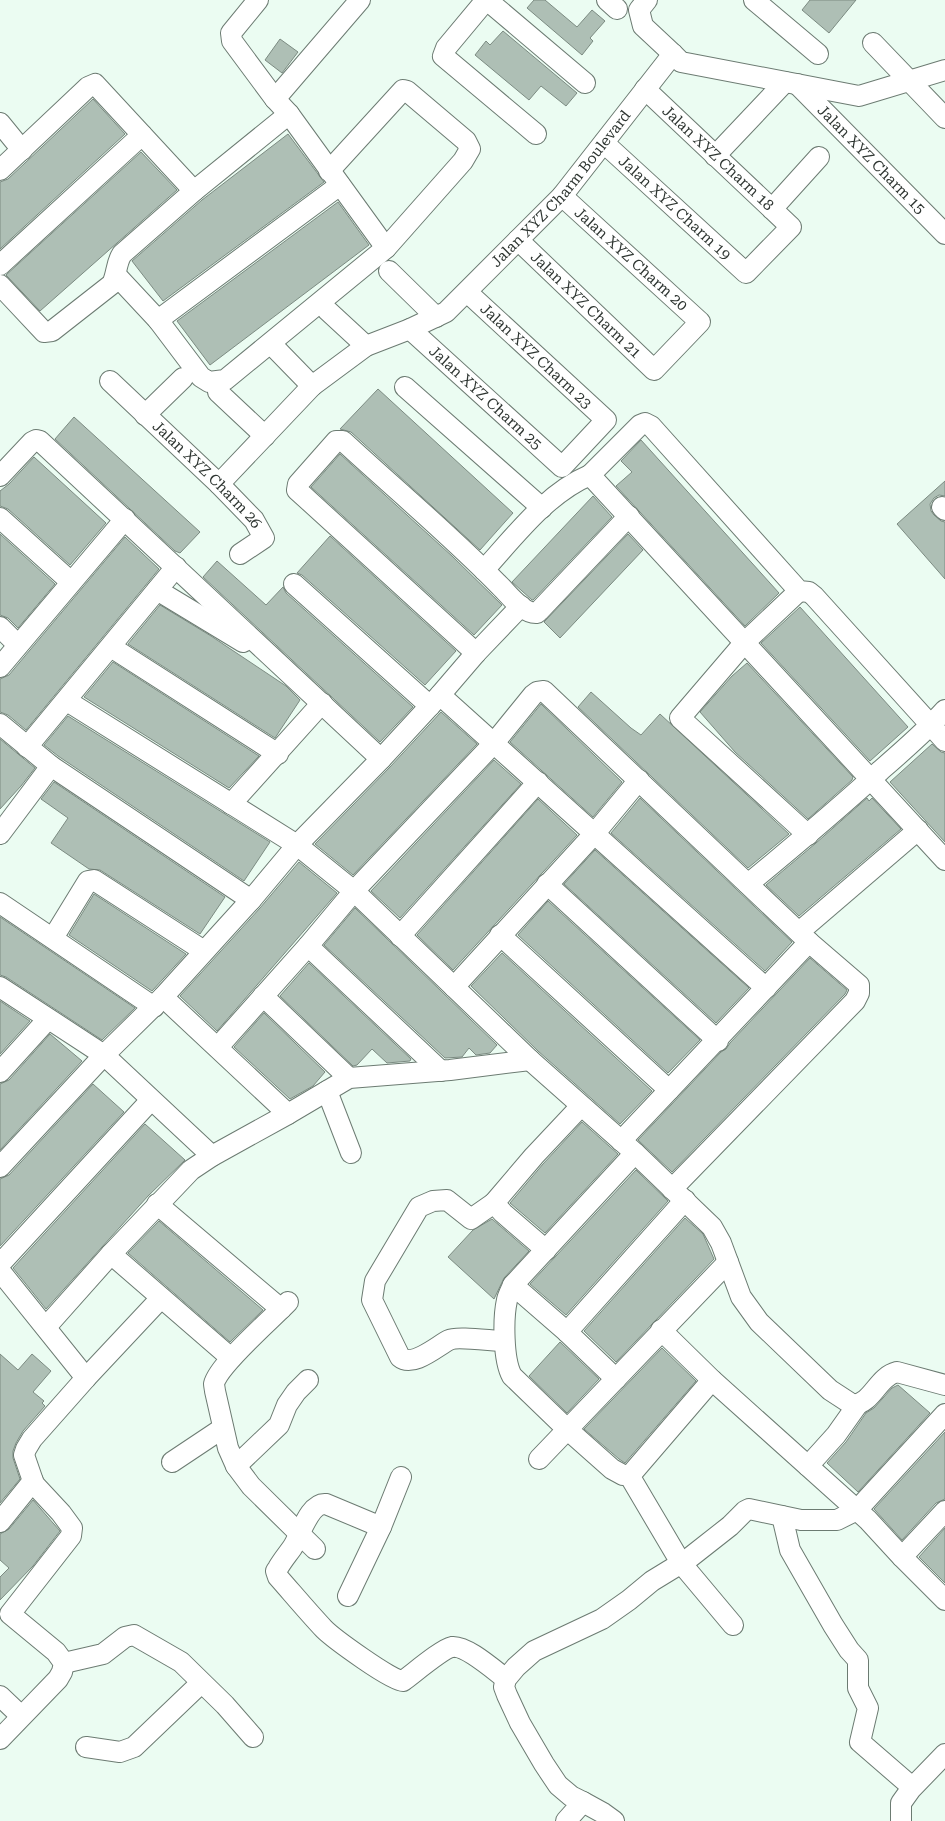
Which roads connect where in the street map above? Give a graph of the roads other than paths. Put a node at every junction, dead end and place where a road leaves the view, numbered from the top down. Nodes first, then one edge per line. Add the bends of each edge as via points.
1 (258, 0) edge
2 (360, 0) edge
3 (487, 0) edge
4 (647, 0) edge
5 (767, 4) edge
6 (873, 43) dead end
7 (673, 54) junction
8 (818, 54) dead end
9 (945, 70) edge
10 (909, 81) junction
11 (585, 83) dead end
12 (791, 83) junction
13 (644, 90) junction
14 (275, 98) junction
15 (289, 114) junction
16 (945, 118) edge
17 (0, 123) edge
18 (536, 134) dead end
19 (142, 135) junction
20 (604, 143) junction
21 (22, 150) junction
22 (715, 156) junction
23 (819, 157) dead end
24 (0, 170) edge
25 (334, 178) junction
26 (194, 191) junction
27 (562, 196) junction
28 (772, 209) junction
29 (791, 227) joint
30 (945, 234) edge
31 (518, 240) junction
32 (386, 248) junction
33 (0, 265) edge
34 (389, 271) dead end
35 (116, 275) junction
36 (0, 285) edge
37 (466, 292) junction
38 (327, 310) dead end
39 (436, 317) junction
40 (158, 320) junction
41 (410, 329) junction
42 (366, 346) junction
43 (274, 347) dead end
44 (654, 370) joint
45 (183, 378) dead end
46 (110, 381) dead end
47 (312, 386) junction
48 (405, 387) dead end
49 (218, 392) dead end
50 (145, 415) junction
51 (265, 436) junction
52 (562, 467) joint
53 (590, 475) junction
54 (0, 476) edge
55 (219, 484) junction
56 (542, 508) junction
57 (629, 516) junction
58 (0, 518) edge
59 (125, 520) junction
60 (240, 554) dead end
61 (176, 567) junction
62 (484, 570) junction
63 (71, 582) junction
64 (294, 584) dead end
65 (157, 590) junction
66 (799, 591) junction
67 (521, 606) junction
68 (0, 627) edge
69 (745, 642) junction
70 (18, 645) junction
71 (111, 646) junction
72 (476, 653) junction
73 (278, 663) junction
74 (0, 667) edge
75 (67, 701) junction
76 (435, 701) junction
77 (322, 703) junction
78 (945, 710) edge
79 (0, 724) edge
80 (931, 726) junction
81 (945, 741) edge
82 (494, 743) junction
83 (27, 747) junction
84 (278, 754) junction
85 (382, 759) junction
86 (50, 766) junction
87 (871, 779) junction
88 (639, 780) junction
89 (538, 782) junction
90 (231, 804) junction
91 (918, 830) junction
92 (594, 833) junction
93 (0, 834) edge
94 (808, 835) junction
95 (297, 845) junction
96 (945, 860) edge
97 (547, 884) junction
98 (748, 884) junction
99 (354, 891) junction
100 (251, 900) junction
101 (0, 903) edge
102 (500, 935) junction
103 (400, 936) junction
104 (804, 937) junction
105 (53, 938) junction
106 (308, 946) junction
107 (204, 951) junction
108 (0, 987) edge
109 (454, 987) junction
110 (766, 988) junction
111 (263, 996) junction
112 (158, 1002) junction
113 (48, 1019) junction
114 (718, 1040) junction
115 (218, 1047) junction
116 (104, 1055) junction
117 (530, 1060) junction
118 (441, 1071) junction
119 (0, 1072) edge
120 (349, 1078) junction
121 (669, 1090) junction
122 (327, 1091) junction
123 (152, 1100) junction
124 (581, 1106) junction
125 (288, 1114) junction
126 (628, 1147) junction
127 (351, 1153) dead end
128 (212, 1156) junction
129 (0, 1167) edge
130 (679, 1194) junction
131 (494, 1203) junction
132 (157, 1204) junction
133 (546, 1250) junction
134 (110, 1254) junction
135 (728, 1262) junction
136 (0, 1264) edge
137 (0, 1270) edge
138 (513, 1285) junction
139 (161, 1298) junction
140 (46, 1327) junction
141 (662, 1330) junction
142 (567, 1332) junction
143 (504, 1341) junction
144 (231, 1358) junction
145 (86, 1378) junction
146 (616, 1379) junction
147 (308, 1380) dead end
148 (712, 1380) junction
149 (945, 1385) edge
150 (858, 1404) junction
151 (945, 1414) edge
152 (223, 1428) junction
153 (568, 1430) junction
154 (539, 1459) dead end
155 (172, 1462) dead end
156 (236, 1466) junction
157 (808, 1466) junction
158 (629, 1475) junction
159 (402, 1477) dead end
160 (33, 1481) junction
161 (856, 1510) junction
162 (945, 1511) edge
163 (782, 1516) junction
164 (0, 1522) edge
165 (381, 1527) junction
166 (300, 1534) junction
167 (315, 1549) dead end
168 (902, 1557) junction
169 (681, 1563) junction
170 (348, 1596) dead end
171 (945, 1600) edge
172 (5, 1609) edge
173 (733, 1625) dead end
174 (64, 1663) junction
175 (506, 1679) junction
176 (201, 1683) junction
177 (0, 1696) edge
178 (20, 1716) junction
179 (253, 1737) dead end
180 (0, 1739) edge
181 (86, 1747) dead end
182 (945, 1754) edge
183 (912, 1787) junction
184 (583, 1802) junction
185 (566, 1821) edge
186 (614, 1821) edge
187 (901, 1821) edge

1 - 14 street via 231,37
2 - 14 street
3 - 11 street
3 - 18 street via 446,48 443,56
4 - 7 street via 639,10 643,26
5 - 8 street
6 - 10 street
7 - 12 street via 681,62
7 - 13 street, Jalan XYZ Charm Boulevard
9 - 10 street
10 - 12 street via 859,96
10 - 16 street
12 - 22 street
12 - 30 street, Jalan XYZ Charm 15
13 - 20 street, Jalan XYZ Charm Boulevard
13 - 22 street, Jalan XYZ Charm 18
14 - 15 street
15 - 25 street
15 - 26 street
17 - 21 street
19 - 21 street via 95,84
19 - 26 street
19 - 33 street
20 - 27 street, Jalan XYZ Charm Boulevard
20 - 29 street, Jalan XYZ Charm 19 via 746,273
21 - 24 street
22 - 28 street, Jalan XYZ Charm 18
23 - 28 street
25 - 32 street
25 - 32 street via 403,90 466,140 470,149 464,161
25 - 40 street
26 - 35 street via 122,254
27 - 31 street, Jalan XYZ Charm Boulevard
27 - 44 street, Jalan XYZ Charm 20 via 700,322
28 - 29 street, Jalan XYZ Charm 18
31 - 37 street, Jalan XYZ Charm Boulevard
31 - 44 street, Jalan XYZ Charm 21
32 - 40 street via 225,380 209,382 201,377
34 - 39 street
35 - 36 street via 105,290 52,331 44,332
35 - 40 street
37 - 39 street, Jalan XYZ Charm Boulevard via 446,312
37 - 52 street, Jalan XYZ Charm 23 via 606,420
38 - 42 street
39 - 41 street, Jalan XYZ Charm Boulevard
41 - 42 street, Jalan XYZ Charm Boulevard
41 - 52 street, Jalan XYZ Charm 25
42 - 47 street, Jalan XYZ Charm Boulevard
43 - 47 street
45 - 50 street, Jalan XYZ Charm 26
46 - 50 street, Jalan XYZ Charm 26
47 - 51 street, Jalan XYZ Charm Boulevard
48 - 56 street
49 - 51 street
50 - 55 street, Jalan XYZ Charm 26
51 - 55 street, Jalan XYZ Charm Boulevard
53 - 56 street via 572,484
53 - 57 street
53 - 66 street via 640,425 648,424
54 - 59 street via 32,442 40,441
55 - 60 street, Jalan XYZ Charm 26 via 254,520 264,538
56 - 62 street
57 - 67 street via 537,613
57 - 69 street
58 - 63 street
59 - 61 street
59 - 63 street
61 - 65 street
61 - 73 street
62 - 67 street
62 - 72 street via 343,441 336,441 297,486 297,490
63 - 70 street
64 - 76 street
65 - 71 street
65 - 73 street
66 - 69 street
66 - 80 street via 814,596
67 - 72 street
68 - 70 street
69 - 87 street
69 - 94 street via 680,716 680,720
70 - 74 street
71 - 75 street
71 - 84 street
72 - 76 street
73 - 77 street
75 - 83 street
75 - 90 street
76 - 82 street
76 - 85 street
77 - 84 street
77 - 85 street
78 - 80 street
79 - 83 street
80 - 81 street
80 - 87 street
82 - 88 street via 533,694 544,691
82 - 89 street
82 - 99 street
83 - 86 street
84 - 90 street
85 - 95 street
86 - 93 street
86 - 100 street
87 - 91 street
87 - 94 street
88 - 92 street
88 - 98 street
89 - 92 street
89 - 103 street
90 - 95 street
91 - 96 street
91 - 104 street
92 - 97 street
92 - 110 street
94 - 98 street
95 - 99 street
95 - 100 street
97 - 102 street
97 - 114 street
98 - 104 street
99 - 103 street
99 - 106 street
100 - 107 street
101 - 105 street
102 - 109 street
102 - 121 street
103 - 109 street
104 - 110 street
104 - 130 street via 859,985 858,996
105 - 107 street via 88,882 94,880
105 - 112 street
106 - 111 street
106 - 118 street
107 - 112 street
108 - 113 street
109 - 117 street
110 - 114 street
111 - 115 street
111 - 120 street
112 - 115 street
112 - 116 street
113 - 116 street
113 - 119 street
114 - 121 street
115 - 125 street
116 - 123 street
116 - 129 street
117 - 118 street
117 - 124 street
118 - 120 street
120 - 122 street
121 - 126 street
122 - 125 street
122 - 127 street
123 - 128 street
123 - 136 street
124 - 126 street
124 - 131 street
125 - 128 street
126 - 130 street
126 - 133 street
128 - 132 street via 191,1170
130 - 135 street via 712,1227
130 - 142 street
131 - 133 street
131 - 143 street via 471,1220 447,1200 419,1207 375,1281 372,1300 404,1360 414,1360 452,1339
132 - 134 street
132 - 144 street via 284,1306
133 - 138 street
134 - 139 street
134 - 140 street
135 - 141 street
135 - 150 street via 741,1297 759,1322 830,1390 847,1403
137 - 140 street
138 - 142 street
138 - 143 street via 507,1301
139 - 144 street
139 - 145 street
140 - 145 street
141 - 146 street
141 - 148 street
142 - 146 street
143 - 153 street via 512,1376
144 - 152 street via 214,1384
145 - 160 street via 26,1449 24,1455
146 - 153 street
147 - 156 street via 287,1405 279,1425
148 - 157 street
148 - 158 street
149 - 150 street via 897,1372 887,1376 866,1400
150 - 157 street
151 - 161 street
152 - 155 street
152 - 156 street
153 - 154 street
153 - 158 street via 612,1469
156 - 166 street via 251,1486
157 - 161 street
158 - 169 street
159 - 165 street
160 - 164 street
160 - 172 street via 72,1528 70,1536
161 - 163 street via 837,1520 801,1520
161 - 168 street
162 - 168 street
163 - 169 street via 749,1509
163 - 183 street via 790,1550 833,1625 858,1660 858,1688 868,1708 860,1742
165 - 166 street via 322,1504 308,1515
165 - 170 street
166 - 167 street
166 - 175 street via 276,1574 326,1631 384,1672 403,1681 447,1649 458,1647
168 - 171 street
169 - 173 street
169 - 175 street via 602,1618 534,1652
172 - 174 street via 56,1652
174 - 176 street via 103,1654 125,1637 134,1635 181,1662
174 - 178 street via 58,1679
175 - 184 street via 507,1695 544,1764 558,1785
176 - 179 street
176 - 181 street via 134,1747 120,1752
177 - 178 street
178 - 180 street
182 - 183 street
183 - 187 street via 901,1803
184 - 185 street
184 - 186 street

